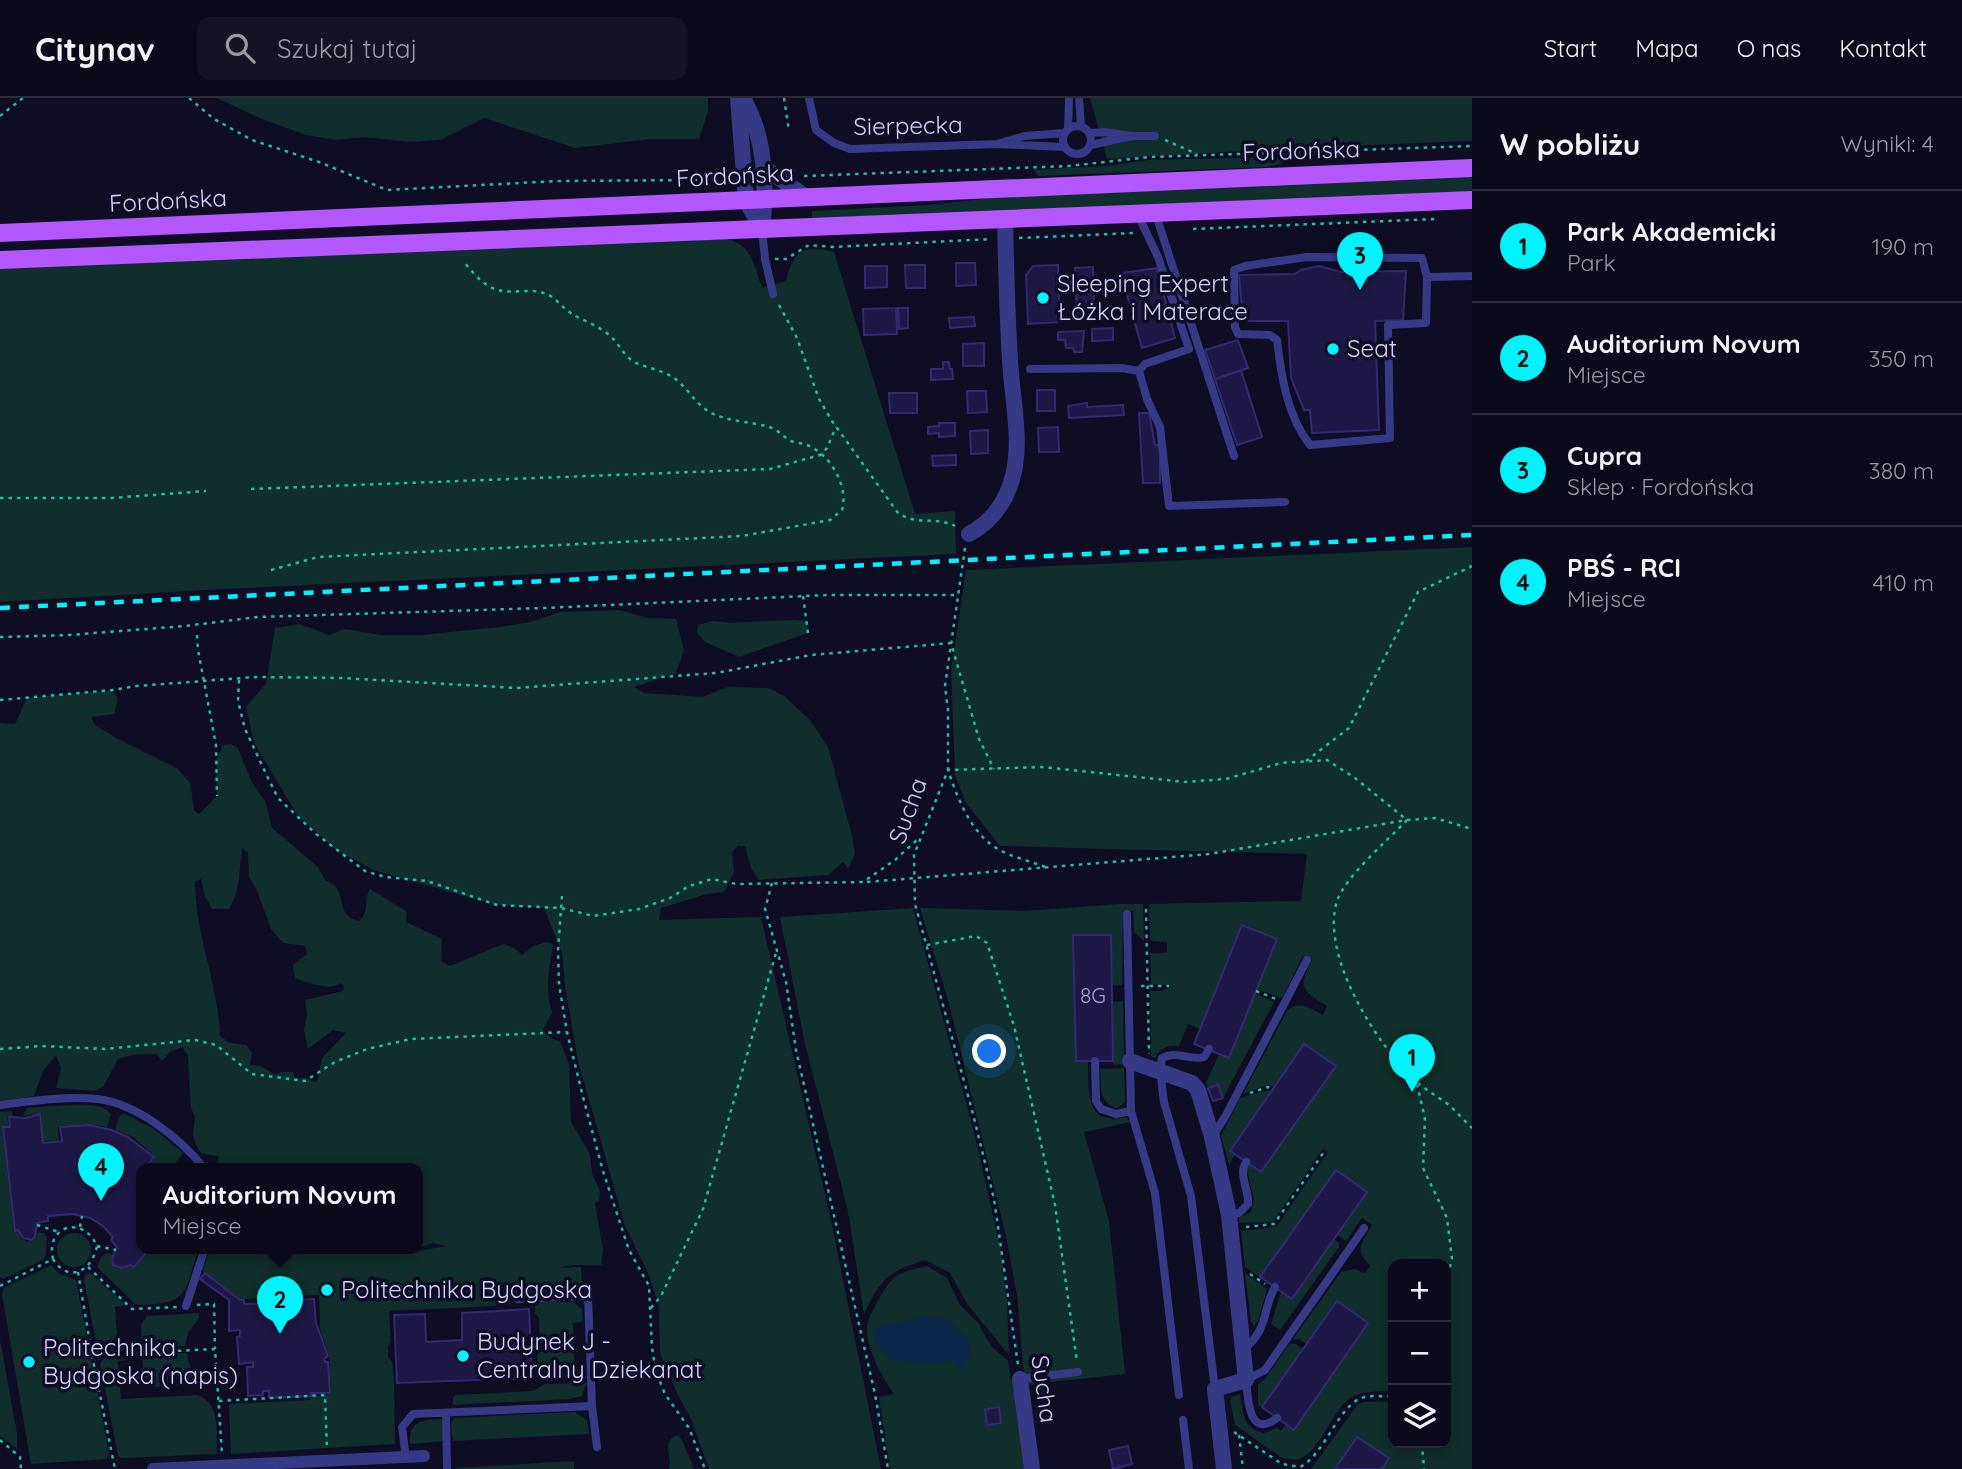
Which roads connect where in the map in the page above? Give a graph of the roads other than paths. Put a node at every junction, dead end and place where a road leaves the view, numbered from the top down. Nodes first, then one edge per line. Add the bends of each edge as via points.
1 (809, 98) edge
2 (1069, 98) edge
3 (1079, 98) edge
4 (745, 100) edge
5 (1082, 126) junction
6 (1066, 131) junction
7 (1090, 133) junction
8 (1131, 136) junction
9 (1156, 136) road end
10 (997, 144) junction
11 (1091, 145) junction
12 (1064, 147) junction
13 (765, 168) junction
14 (1472, 168) edge
15 (806, 197) junction
16 (766, 199) junction
17 (746, 200) junction
18 (1472, 200) edge
19 (1146, 212) junction
20 (1005, 218) junction
21 (762, 230) junction
22 (0, 233) edge
23 (0, 260) edge
24 (1472, 276) edge
25 (1427, 277) junction
26 (773, 294) road end
27 (1030, 369) dead end
28 (1139, 371) junction
29 (1234, 456) dead end
30 (1285, 502) dead end
31 (969, 534) road end
32 (1127, 914) dead end
33 (1307, 960) dead end
34 (1209, 1049) dead end
35 (1095, 1061) dead end
36 (1130, 1061) junction
37 (1160, 1070) junction
38 (0, 1105) edge
39 (1131, 1111) junction
40 (1212, 1137) junction
41 (1246, 1162) dead end
42 (199, 1163) edge
43 (1233, 1221) junction
44 (1364, 1228) dead end
45 (203, 1254) edge
46 (1274, 1288) road end
47 (518, 1299) dead end
48 (186, 1306) dead end
49 (1242, 1350) junction
50 (1079, 1372) road end
51 (1020, 1379) joint
52 (1246, 1380) junction
53 (1215, 1389) junction
54 (1179, 1395) dead end
55 (592, 1406) junction
56 (446, 1413) junction
57 (1277, 1418) dead end
58 (1183, 1420) dead end
59 (597, 1447) dead end
60 (424, 1456) dead end
61 (406, 1459) junction
62 (153, 1469) edge
63 (447, 1469) edge
64 (1032, 1469) edge
65 (1189, 1469) edge
66 (1224, 1469) edge

1 - 10 lane, Sierpecka via 816,130 849,149
2 - 6 lane
3 - 5 lane
4 - 13 street
4 - 17 street
5 - 6 lane
5 - 7 lane
6 - 10 lane
6 - 12 lane
7 - 8 lane
7 - 11 lane
8 - 9 lane
8 - 11 lane
10 - 12 lane
11 - 12 lane via 1076,155
13 - 15 street
13 - 16 street
14 - 15 main road, Fordońska
15 - 16 main road, Fordońska
16 - 17 main road, Fordońska
16 - 21 street
17 - 21 street
17 - 22 main road, Fordońska
18 - 19 main road, Fordońska
19 - 20 main road, Fordońska
19 - 28 lane via 1145,233 1158,257 1189,349 1145,364
19 - 29 lane via 1162,232
20 - 21 main road, Fordońska
20 - 31 street via 1016,444 1013,475 1003,503 986,525
21 - 23 main road, Fordońska
21 - 26 lane
24 - 25 lane
25 - 25 lane via 1426,323 1388,325 1390,438 1310,445 1299,432 1281,375 1277,340 1270,335 1238,334 1234,327 1234,270 1307,257 1422,258
27 - 28 lane
28 - 30 lane via 1160,427 1169,506
32 - 36 lane
33 - 40 lane
34 - 37 lane via 1200,1059 1168,1055
35 - 39 lane via 1096,1101 1101,1109 1116,1114
36 - 37 street
36 - 39 lane
37 - 40 street via 1198,1090
37 - 53 lane via 1164,1102 1191,1196
38 - 42 lane via 100,1099 158,1125
39 - 54 lane via 1155,1193
40 - 43 street
41 - 43 lane via 1242,1174 1248,1204
43 - 49 street
44 - 52 lane via 1265,1370
45 - 48 lane
46 - 49 lane via 1262,1327
47 - 55 lane via 588,1296
49 - 52 street
50 - 51 lane
51 - 64 street, Sucha
52 - 53 street
52 - 57 lane via 1252,1418 1264,1424
53 - 66 street
55 - 56 lane
55 - 59 lane
56 - 61 lane via 413,1414 402,1427
56 - 63 lane
58 - 65 lane
60 - 61 street
61 - 62 street

